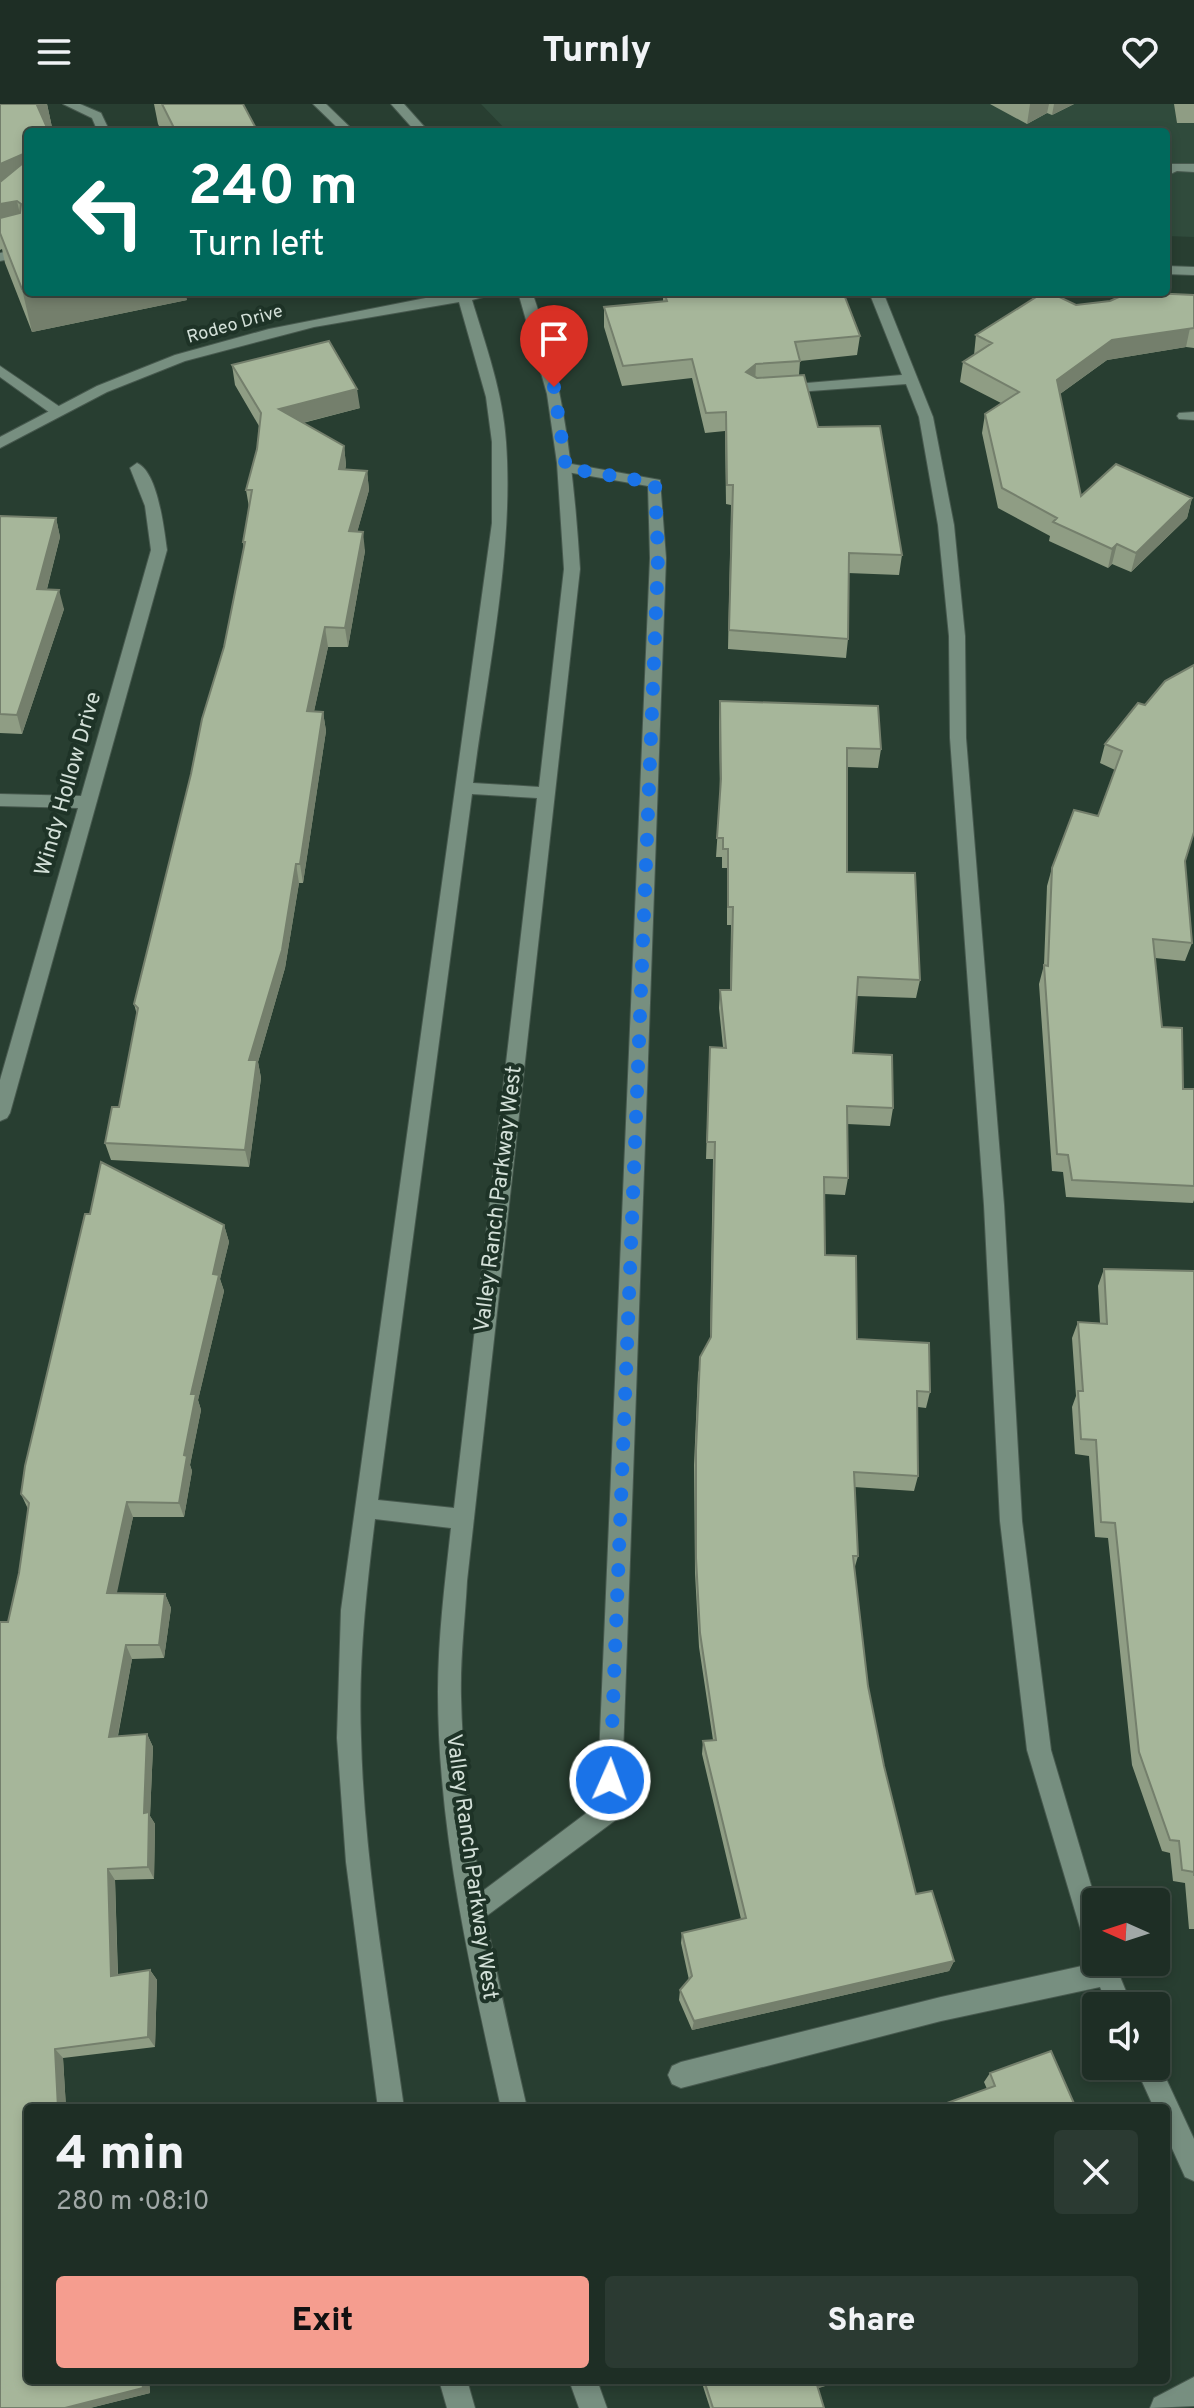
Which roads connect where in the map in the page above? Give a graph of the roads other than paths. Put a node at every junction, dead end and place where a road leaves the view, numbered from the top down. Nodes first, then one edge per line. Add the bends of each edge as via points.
1 (69, 104) edge
2 (319, 104) edge
3 (397, 104) edge
4 (102, 128) edge
5 (345, 128) edge
6 (419, 128) edge
7 (1194, 168) edge
8 (1170, 170) edge
9 (24, 252) edge
10 (0, 257) edge
11 (1170, 270) edge
12 (1194, 271) edge
13 (453, 296) edge
14 (465, 296) edge
15 (527, 296) edge
16 (878, 296) edge
17 (0, 370) edge
18 (911, 379) junction
19 (771, 390) edge
20 (58, 412) junction
21 (0, 443) edge
22 (137, 468) dead end
23 (566, 468) junction
24 (463, 788) junction
25 (546, 793) junction
26 (0, 800) edge
27 (87, 802) junction
28 (0, 1113) edge
29 (368, 1509) junction
30 (463, 1519) junction
31 (1082, 1894) edge
32 (473, 1914) junction
33 (1082, 1974) edge
34 (681, 2075) dead end
35 (1154, 2080) edge
36 (390, 2104) edge
37 (513, 2104) edge
38 (1165, 2104) edge
39 (1170, 2115) edge
40 (1194, 2168) edge
41 (454, 2384) edge
42 (584, 2384) edge
43 (1194, 2391) edge
44 (461, 2408) edge
45 (593, 2408) edge
46 (1164, 2408) edge

1 - 4 main road via 97,116
2 - 5 main road
3 - 6 main road
7 - 8 main road
9 - 10 main road
11 - 12 main road
13 - 20 main road, Rodeo Drive via 335,317 220,346 139,374
14 - 24 main road via 493,397 500,523
15 - 23 main road, Valley Ranch Parkway West via 540,328 557,402
16 - 18 main road
17 - 20 main road
18 - 19 main road
18 - 31 main road via 926,417 941,494 957,636 958,738 1013,1536 1039,1750
20 - 21 main road, Rodeo Drive
22 - 27 main road, Windy Hollow Drive via 153,506 159,550
23 - 25 main road, Valley Ranch Parkway West via 572,569
23 - 32 main road via 655,483 658,558 609,1811
24 - 25 main road
24 - 29 main road
25 - 30 main road, Valley Ranch Parkway West
26 - 27 main road
27 - 28 main road, Windy Hollow Drive
29 - 30 main road
29 - 36 main road via 352,1610 349,1738 358,1862
30 - 32 main road, Valley Ranch Parkway West via 449,1709
32 - 37 main road, Valley Ranch Parkway West
33 - 34 main road
35 - 38 main road
39 - 40 main road
41 - 44 main road
42 - 45 main road
43 - 46 main road

